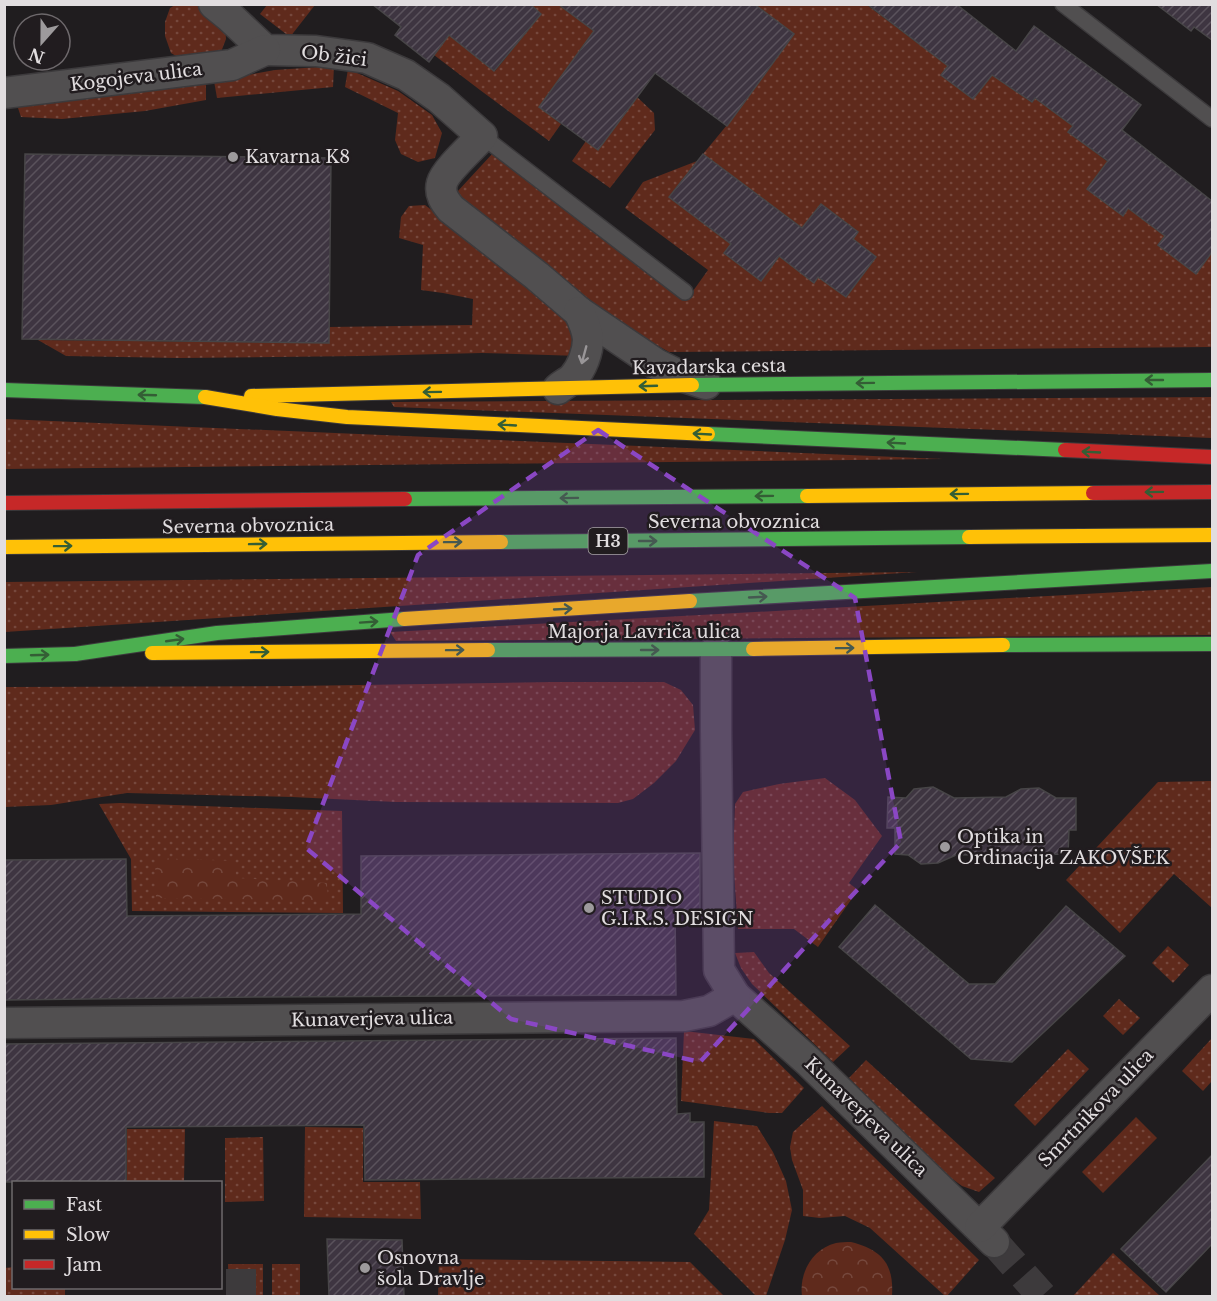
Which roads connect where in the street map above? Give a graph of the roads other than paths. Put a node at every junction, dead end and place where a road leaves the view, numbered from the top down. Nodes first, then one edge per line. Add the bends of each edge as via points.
1 (214, 4) edge
2 (1063, 4) edge
3 (265, 50) junction
4 (4, 93) edge
5 (1212, 119) edge
6 (482, 136) junction
7 (685, 292) dead end
8 (579, 312) junction
9 (1212, 380) edge
10 (706, 385) junction
11 (558, 389) junction
12 (4, 390) edge
13 (206, 397) junction
14 (1212, 457) edge
15 (1212, 492) edge
16 (4, 503) edge
17 (1212, 535) edge
18 (4, 547) edge
19 (1212, 571) edge
20 (1212, 644) edge
21 (716, 650) junction
22 (75, 654) junction
23 (4, 656) edge
24 (1212, 990) edge
25 (735, 996) junction
26 (4, 1023) edge
27 (987, 1234) joint

1 - 3 street
2 - 5 lane
3 - 4 street, Kogojeva ulica via 232,65
3 - 6 street, Ob žici via 367,58 406,75
6 - 7 lane, Ob žici
6 - 8 street via 442,182 444,201
8 - 10 street via 656,364
8 -> 11 street via 588,338 586,351 573,378
9 -> 10 main road, Kavadarska cesta
10 -> 11 main road, Kavadarska cesta
11 -> 13 main road, Kavadarska cesta
13 -> 12 main road
14 -> 13 main road via 347,417
15 -> 16 main road, Severna obvoznica
18 -> 17 main road, Severna obvoznica / H3
22 -> 19 main road via 217,633 465,614
21 -> 20 main road, Majorja Lavriča ulica
22 -> 21 main road, Majorja Lavriča ulica
21 - 25 street, Kunaverjeva ulica via 719,970
23 -> 22 main road
24 - 27 street, Smrtnikova ulica
25 - 26 street, Kunaverjeva ulica via 709,1011 684,1016
25 - 27 street, Kunaverjeva ulica

